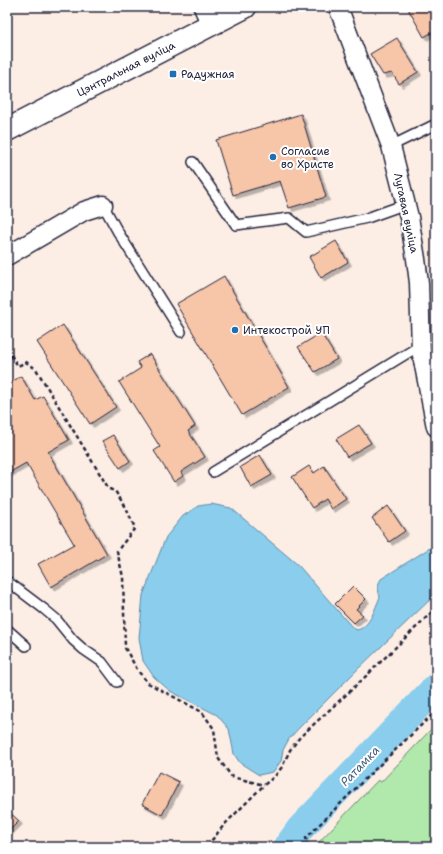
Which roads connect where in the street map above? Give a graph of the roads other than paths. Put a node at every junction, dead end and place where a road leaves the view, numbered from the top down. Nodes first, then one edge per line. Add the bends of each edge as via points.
1 (245, 7) edge
2 (338, 7) edge
3 (207, 16) edge
4 (436, 124) edge
5 (7, 130) edge
6 (391, 146) junction
7 (193, 162) dead end
8 (406, 204) junction
9 (103, 205) joint
10 (7, 256) edge
11 (182, 332) dead end
12 (421, 345) junction
13 (436, 427) edge
14 (213, 472) dead end
15 (7, 581) edge
16 (7, 629) edge
17 (26, 646) dead end
18 (117, 682) dead end

1 - 3 street, Цэнтральная вуліца
2 - 6 street, Лугавая вуліца
3 - 5 street, Цэнтральная вуліца
4 - 6 lane
6 - 8 street, Лугавая вуліца
7 - 8 lane via 236,225 289,218 306,232 367,218
8 - 12 street, Лугавая вуліца via 419,283
9 - 10 street via 84,211
9 - 11 lane
12 - 13 street, Лугавая вуліца
12 - 14 lane
15 - 18 lane via 56,619 78,645 102,662
16 - 17 lane

